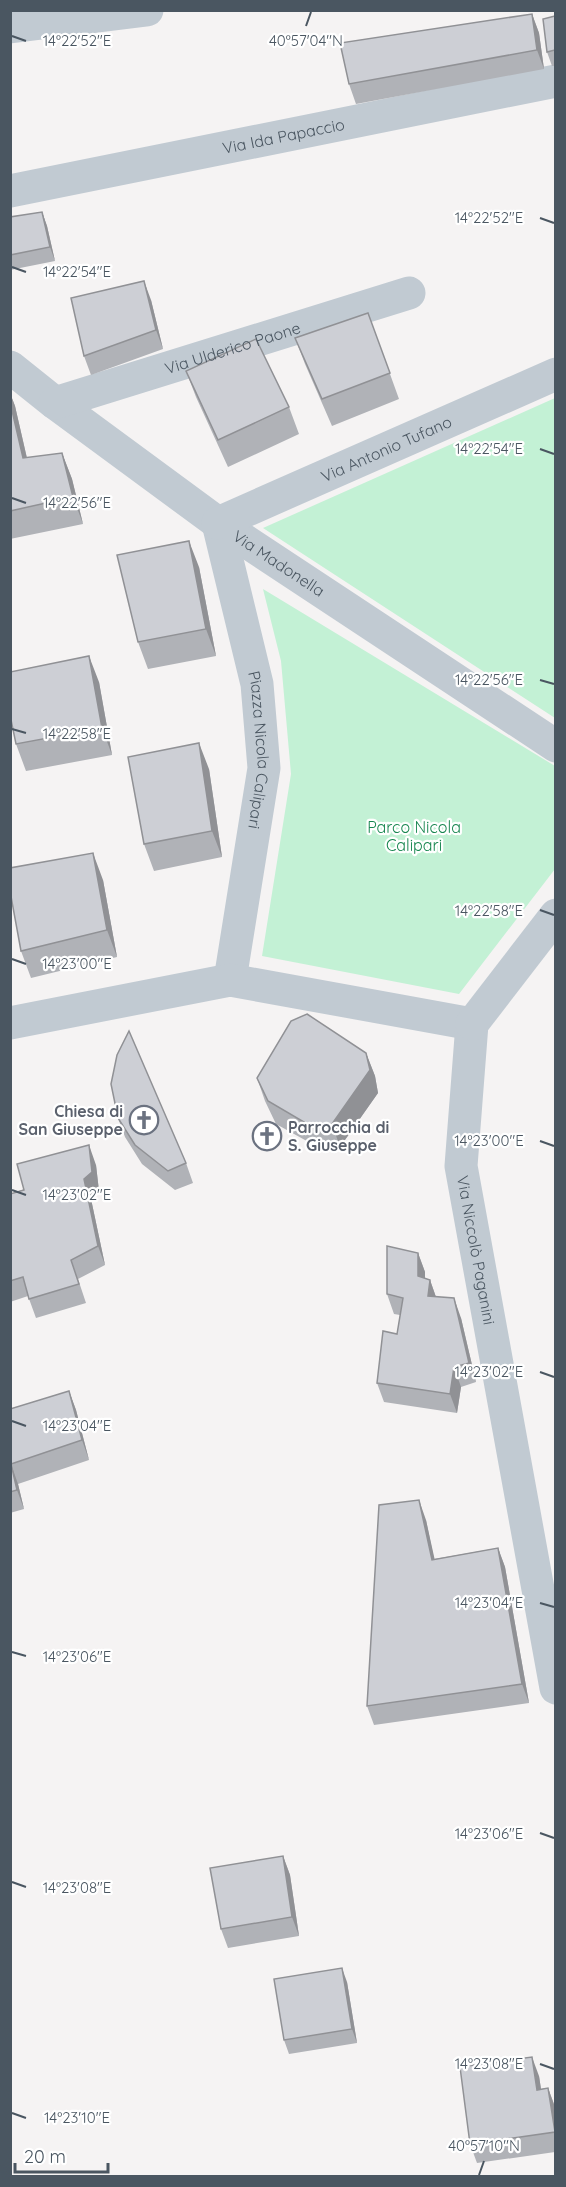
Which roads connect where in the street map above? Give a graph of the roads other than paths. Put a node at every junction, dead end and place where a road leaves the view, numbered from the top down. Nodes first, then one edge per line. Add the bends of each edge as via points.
1 (147, 10) edge
2 (10, 27) edge
3 (555, 81) edge
4 (10, 191) edge
5 (409, 293) dead end
6 (10, 367) edge
7 (555, 374) edge
8 (55, 403) junction
9 (218, 523) junction
10 (555, 746) edge
11 (552, 924) edge
12 (230, 980) junction
13 (10, 1023) edge
14 (472, 1024) junction
15 (555, 1688) edge

1 - 2 street
3 - 4 street, Via Ida Papaccio
5 - 8 street, Via Ulderico Paone
6 - 8 street, Via Madonella
7 - 9 street, Via Antonio Tufano
8 - 9 street, Via Madonella
9 - 10 street, Via Madonella
9 - 12 street, Piazza Nicola Calipari via 257,684 264,768
11 - 14 street
12 - 13 street
12 - 14 street
14 - 15 street, Via Niccolò Paganini via 461,1166

